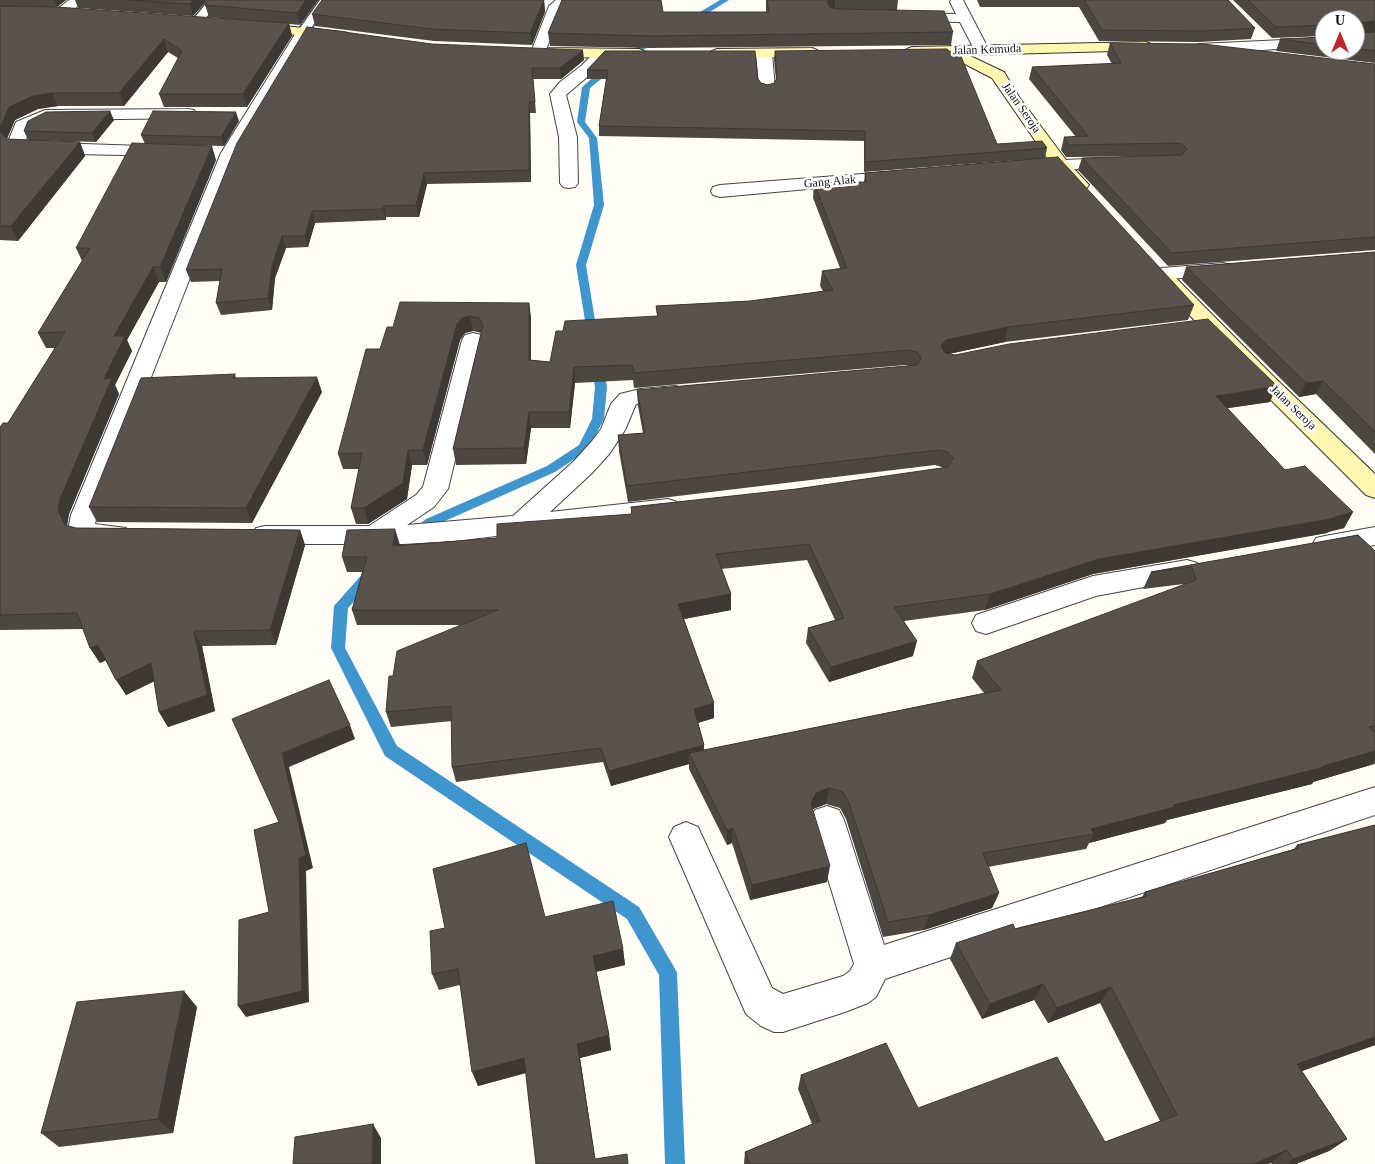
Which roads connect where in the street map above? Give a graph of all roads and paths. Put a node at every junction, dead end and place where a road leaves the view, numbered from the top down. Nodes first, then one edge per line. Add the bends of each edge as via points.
1 (215, 0) edge
2 (326, 0) edge
3 (956, 0) edge
4 (555, 3) edge
5 (79, 7) edge
6 (43, 13) edge
7 (895, 16) edge
8 (965, 18) junction
9 (192, 22) joint
10 (214, 24) edge
11 (240, 26) edge
12 (304, 31) junction
13 (1256, 33) edge
14 (357, 38) edge
15 (1315, 43) edge
16 (1269, 47) junction
17 (1164, 48) edge
18 (1182, 48) edge
19 (1021, 49) junction
20 (1199, 49) junction
21 (980, 50) junction
22 (521, 52) edge
23 (539, 52) junction
24 (900, 52) edge
25 (939, 52) junction
26 (822, 53) edge
27 (605, 54) junction
28 (698, 54) edge
29 (764, 54) junction
30 (651, 55) edge
31 (1292, 58) edge
32 (998, 75) junction
33 (767, 88) edge
34 (205, 114) edge
35 (180, 152) edge
36 (1135, 162) edge
37 (1060, 164) junction
38 (1011, 168) edge
39 (914, 175) edge
40 (570, 183) dead end
41 (720, 191) dead end
42 (1090, 197) edge
43 (1239, 268) edge
44 (1210, 325) junction
45 (1182, 328) edge
46 (473, 340) dead end
47 (700, 391) edge
48 (1375, 489) edge
49 (687, 506) edge
50 (521, 524) junction
51 (146, 535) edge
52 (245, 535) edge
53 (374, 536) junction
54 (1375, 536) edge
55 (1297, 550) edge
56 (1210, 566) edge
57 (986, 623) dead end
58 (1375, 801) edge
59 (827, 820) dead end
60 (686, 838) dead end
61 (874, 966) junction

1 - 9 lane
2 - 12 lane
3 - 8 street
4 - 23 street
5 - 6 street via 61,14
7 - 8 street
8 - 21 street
9 - 10 street
11 - 12 street
12 - 14 street
12 - 51 street via 220,152 84,515 82,525 85,533
13 - 16 street
15 - 16 street
16 - 20 street
17 - 19 street, Jalan Kemuda
18 - 20 street
19 - 21 street, Jalan Kemuda
19 - 32 street, Jalan Seroja via 1005,62
20 - 31 street
21 - 25 street, Jalan Kemuda
22 - 23 street
23 - 27 street
24 - 25 street, Jalan Kemuda
25 - 32 street, Jalan Seroja via 968,60
26 - 29 street
27 - 30 street
27 - 40 street via 558,94 568,137
28 - 29 street
29 - 33 street
32 - 37 street, Jalan Seroja
34 - 35 street via 58,113 14,126 16,144 20,147
36 - 37 street
37 - 38 street
37 - 42 street, Jalan Seroja
39 - 41 street, Gang Alak
43 - 44 street, Jalan Seroja via 1155,266
44 - 45 street
44 - 48 street, Jalan Seroja
46 - 53 street via 435,489 425,501
47 - 50 street via 628,399 602,448
49 - 50 street
50 - 53 street via 455,532
52 - 53 street
54 - 55 street
56 - 57 street via 1093,586
58 - 61 street
59 - 61 street
60 - 61 street via 759,1001 767,1009 783,1013 845,994 863,984

